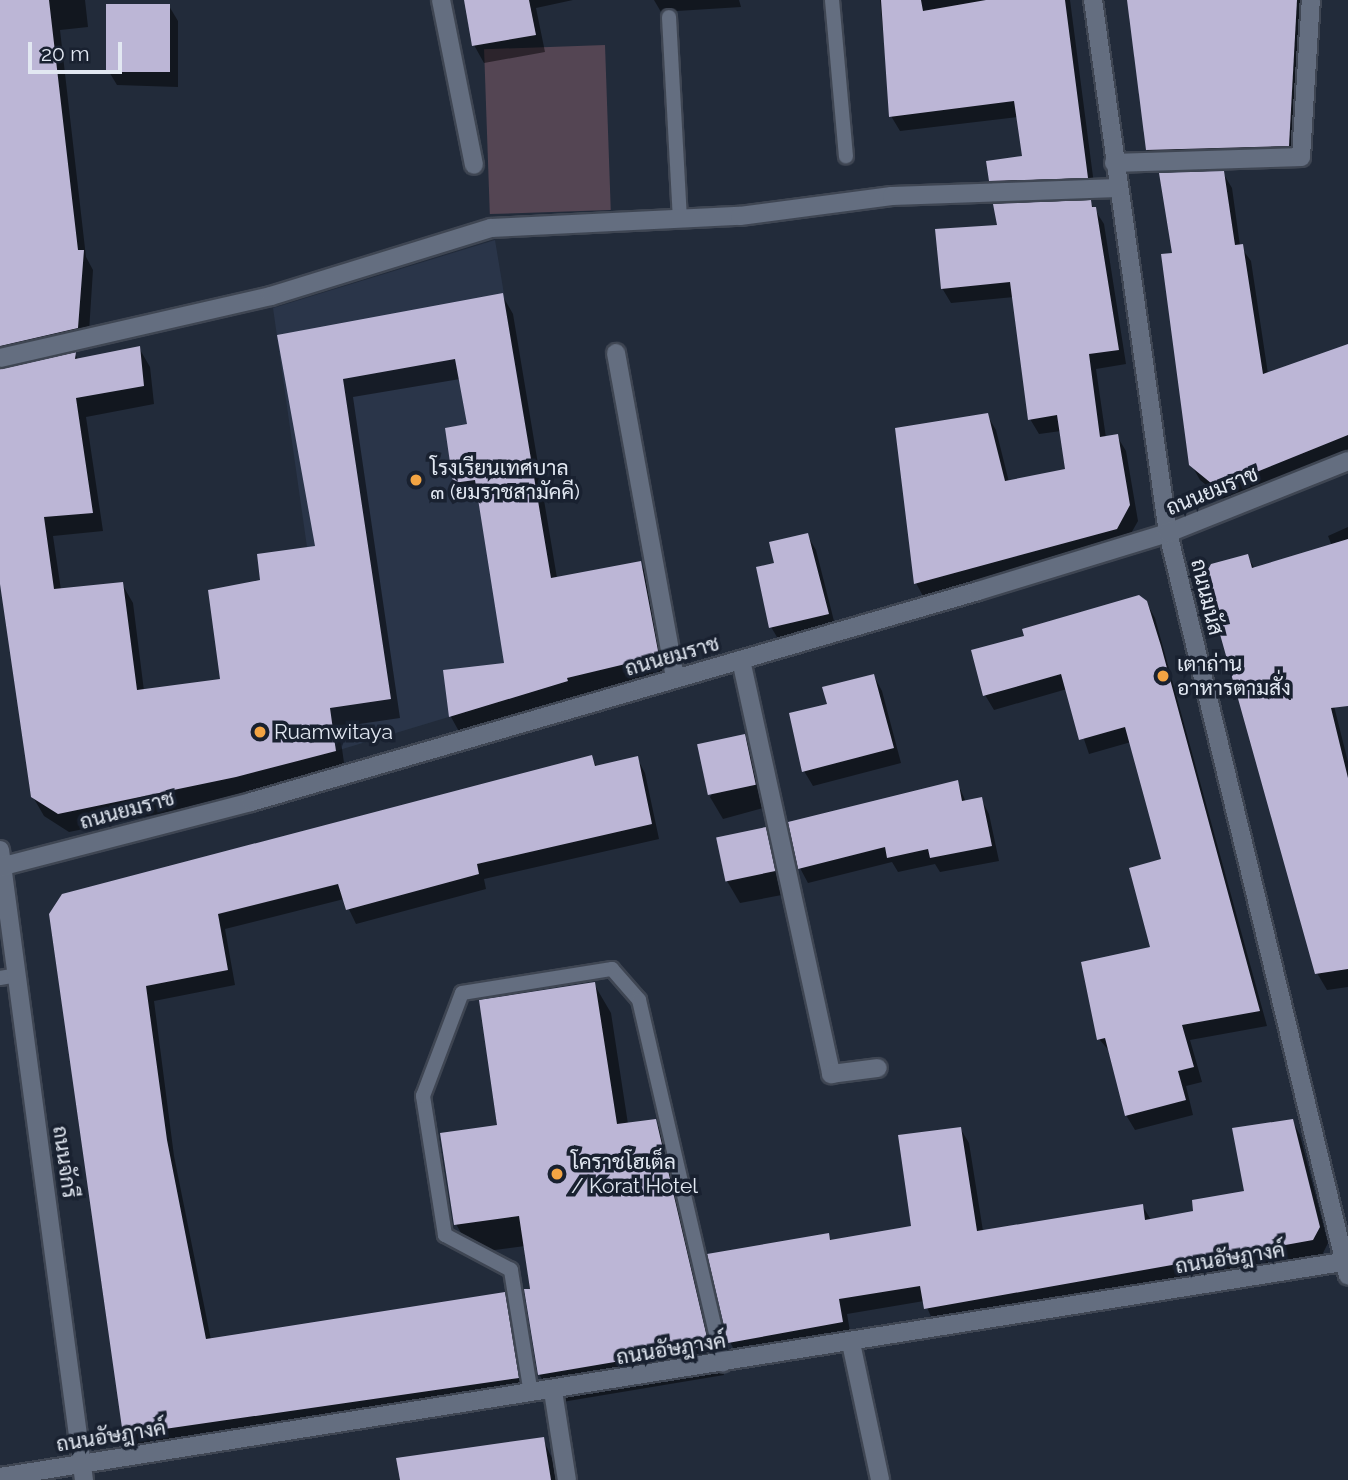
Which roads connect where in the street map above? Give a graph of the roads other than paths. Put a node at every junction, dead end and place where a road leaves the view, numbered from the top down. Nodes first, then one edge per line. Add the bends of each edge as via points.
1 (441, 0) edge
2 (832, 0) edge
3 (1093, 0) edge
4 (1311, 0) edge
5 (669, 17) dead end
6 (846, 156) dead end
7 (1114, 163) junction
8 (474, 165) dead end
9 (1118, 188) junction
10 (680, 219) junction
11 (616, 352) dead end
12 (0, 358) edge
13 (1348, 461) edge
14 (1168, 533) junction
15 (741, 660) junction
16 (676, 678) junction
17 (1, 861) edge
18 (9, 976) edge
19 (878, 1068) dead end
20 (1347, 1266) edge
21 (851, 1343) junction
22 (723, 1364) junction
23 (553, 1391) junction
24 (531, 1394) junction
25 (83, 1472) edge
26 (0, 1477) edge
27 (567, 1480) edge
28 (880, 1480) edge

1 - 8 street
2 - 6 lane
3 - 7 street, ถนนมนัส
4 - 7 street via 1301,157
5 - 10 lane
7 - 9 street, ถนนมนัส
9 - 10 street via 892,196
9 - 14 street, ถนนมนัส
10 - 12 street via 491,228 271,296
11 - 16 street
13 - 14 street, ถนนยมราช
14 - 15 street, ถนนยมราช
14 - 20 street, ถนนมนัส
15 - 16 street, ถนนยมราช
15 - 19 street via 831,1074
16 - 17 street, ถนนยมราช via 251,802
17 - 18 street, ถนนจักรี
18 - 25 street, ถนนจักรี
20 - 21 street, ถนนอัษฎางค์
21 - 22 street, ถนนอัษฎางค์
21 - 28 street
22 - 23 street, ถนนอัษฎางค์
22 - 24 lane via 639,1000 612,969 462,992 423,1096 445,1235 511,1270
23 - 24 street, ถนนอัษฎางค์
23 - 27 street
24 - 25 street, ถนนอัษฎางค์
25 - 26 street, ถนนอัษฎางค์

